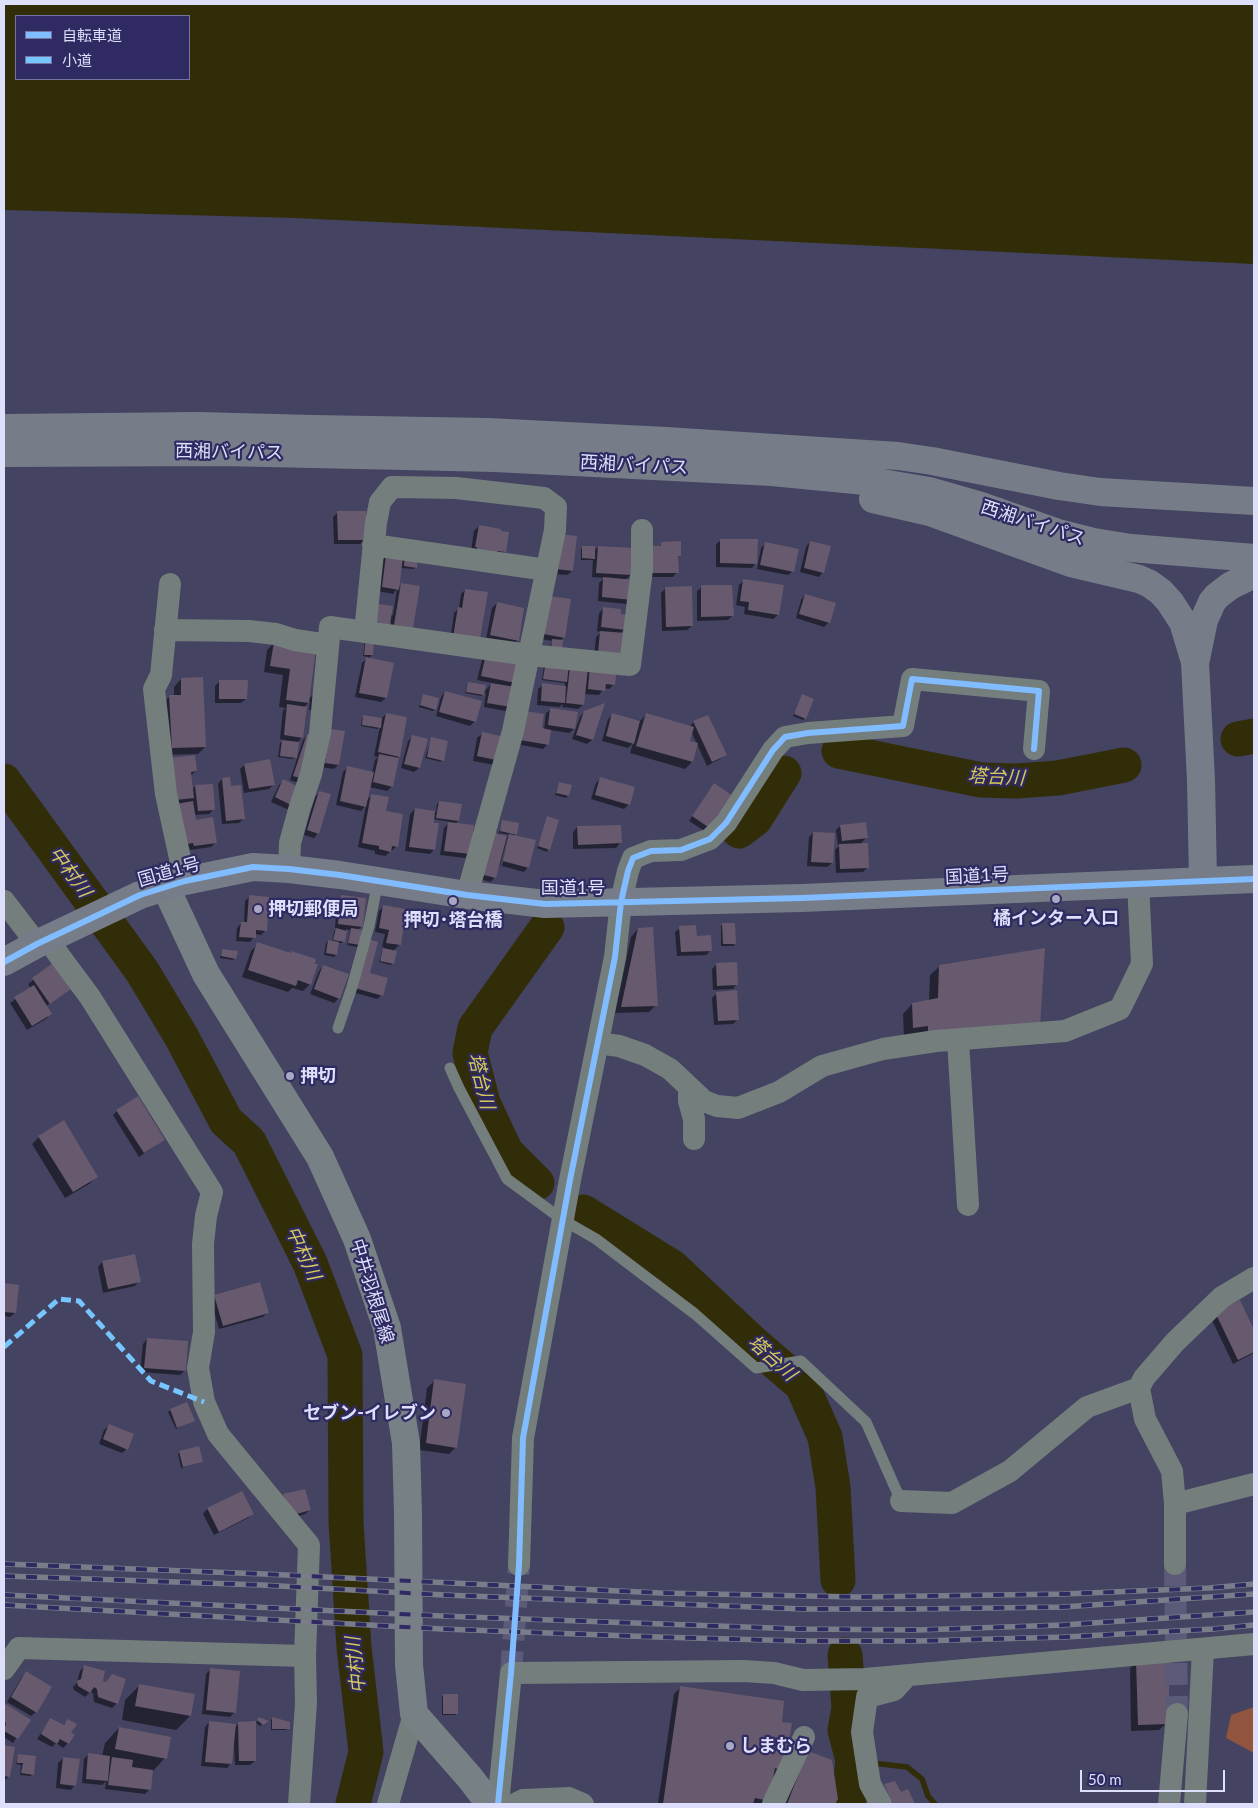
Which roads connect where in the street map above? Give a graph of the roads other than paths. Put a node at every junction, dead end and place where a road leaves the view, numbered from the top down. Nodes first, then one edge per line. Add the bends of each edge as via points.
1 (4, 428) edge
2 (72, 440) junction
3 (4, 453) edge
4 (554, 461) junction
5 (1254, 501) edge
6 (642, 530) dead end
7 (374, 545) junction
8 (1254, 558) edge
9 (547, 570) junction
10 (1254, 574) edge
11 (170, 584) dead end
12 (165, 630) junction
13 (365, 632) junction
14 (328, 645) junction
15 (529, 655) junction
16 (1196, 672) junction
17 (1034, 749) dead end
18 (289, 869) junction
19 (1254, 878) edge
20 (1203, 880) junction
21 (378, 881) junction
22 (1138, 883) junction
23 (176, 884) junction
24 (466, 895) junction
25 (4, 901) edge
26 (621, 902) junction
27 (42, 942) junction
28 (4, 962) edge
29 (338, 1028) dead end
30 (958, 1040) junction
31 (598, 1042) junction
32 (450, 1068) dead end
33 (689, 1088) junction
34 (694, 1139) dead end
35 (968, 1205) dead end
36 (562, 1220) junction
37 (1254, 1278) edge
38 (1139, 1388) junction
39 (1254, 1484) edge
40 (901, 1501) joint
41 (1175, 1504) junction
42 (1175, 1564) tunnel mouth
43 (519, 1565) tunnel mouth
44 (1254, 1644) edge
45 (1202, 1650) junction
46 (305, 1656) junction
47 (4, 1669) edge
48 (907, 1675) junction
49 (414, 1714) junction
50 (1177, 1714) tunnel mouth
51 (804, 1738) dead end
52 (299, 1804) edge
53 (388, 1804) edge
54 (490, 1804) edge
55 (498, 1804) edge
56 (515, 1804) edge
57 (583, 1804) edge
58 (773, 1804) edge
59 (881, 1804) edge
60 (1169, 1804) edge
61 (1195, 1804) edge

1 - 2 highway, 西湘バイパス
2 - 3 highway, 西湘バイパス
2 - 4 highway, 西湘バイパス via 296,453
2 - 5 highway, 西湘バイパス via 198,426 479,432 666,441 898,456 1100,492
4 - 8 highway, 西湘バイパス via 772,472 876,482 955,498 1031,525 1094,542
4 - 16 highway via 856,496 930,512 1071,563 1128,576 1150,584 1170,602 1182,622
6 - 15 street via 642,569 630,664
7 - 9 street
7 - 9 street via 380,502 392,487 456,488 544,498 556,506
7 - 13 street
9 - 15 street
10 - 16 highway via 1230,586 1212,602 1204,620
11 - 12 street
12 - 14 street via 250,631
12 - 23 street via 160,676 154,689
13 - 14 street via 330,627
13 - 15 street
14 - 18 street via 320,734 290,843
15 - 24 street via 513,732
16 - 20 highway
17 - 26 street via 1040,691 912,680 903,726 785,737 773,750 726,823 710,839 681,850 651,851 633,858
18 - 21 highway, 国道1号
18 - 23 highway, 国道1号 via 253,867
19 - 20 highway, 国道1号
20 - 22 highway, 国道1号
21 - 24 highway, 国道1号
21 - 29 lane via 359,961
22 - 26 highway, 国道1号 via 802,898
22 - 30 street via 1142,964 1120,1009 1064,1031
23 - 27 highway, 国道1号 via 140,895
23 - 49 main road, 中井羽根尾線 via 206,974 320,1157 357,1240 387,1328 406,1442 409,1665
24 - 26 highway, 国道1号 via 545,904
25 - 27 street
26 - 31 street via 615,957
27 - 28 highway, 国道1号
27 - 46 street via 90,997 212,1192 202,1244 204,1332 198,1368 204,1402 218,1434 309,1545
30 - 33 street via 883,1049 822,1066 779,1092 738,1108 717,1106
30 - 35 street
31 - 33 street via 645,1055 670,1069
31 - 36 street
32 - 36 lane via 507,1179
33 - 34 street
36 - 40 lane via 596,1238 695,1314 756,1368 801,1360 866,1422
36 - 43 street via 523,1438
37 - 38 street via 1222,1297 1175,1342
38 - 40 street via 1087,1407 1010,1471 952,1503
38 - 41 street via 1145,1419 1172,1471
39 - 41 street
41 - 42 street
44 - 45 street
45 - 48 street
45 - 61 street
46 - 47 street via 19,1648
46 - 52 street via 306,1703
48 - 55 street via 803,1680 774,1673 744,1671 511,1673
48 - 59 street via 894,1690 867,1697 862,1732 870,1784
49 - 53 street
49 - 54 main road
50 - 60 street
51 - 58 street
56 - 57 street via 523,1800 569,1798

